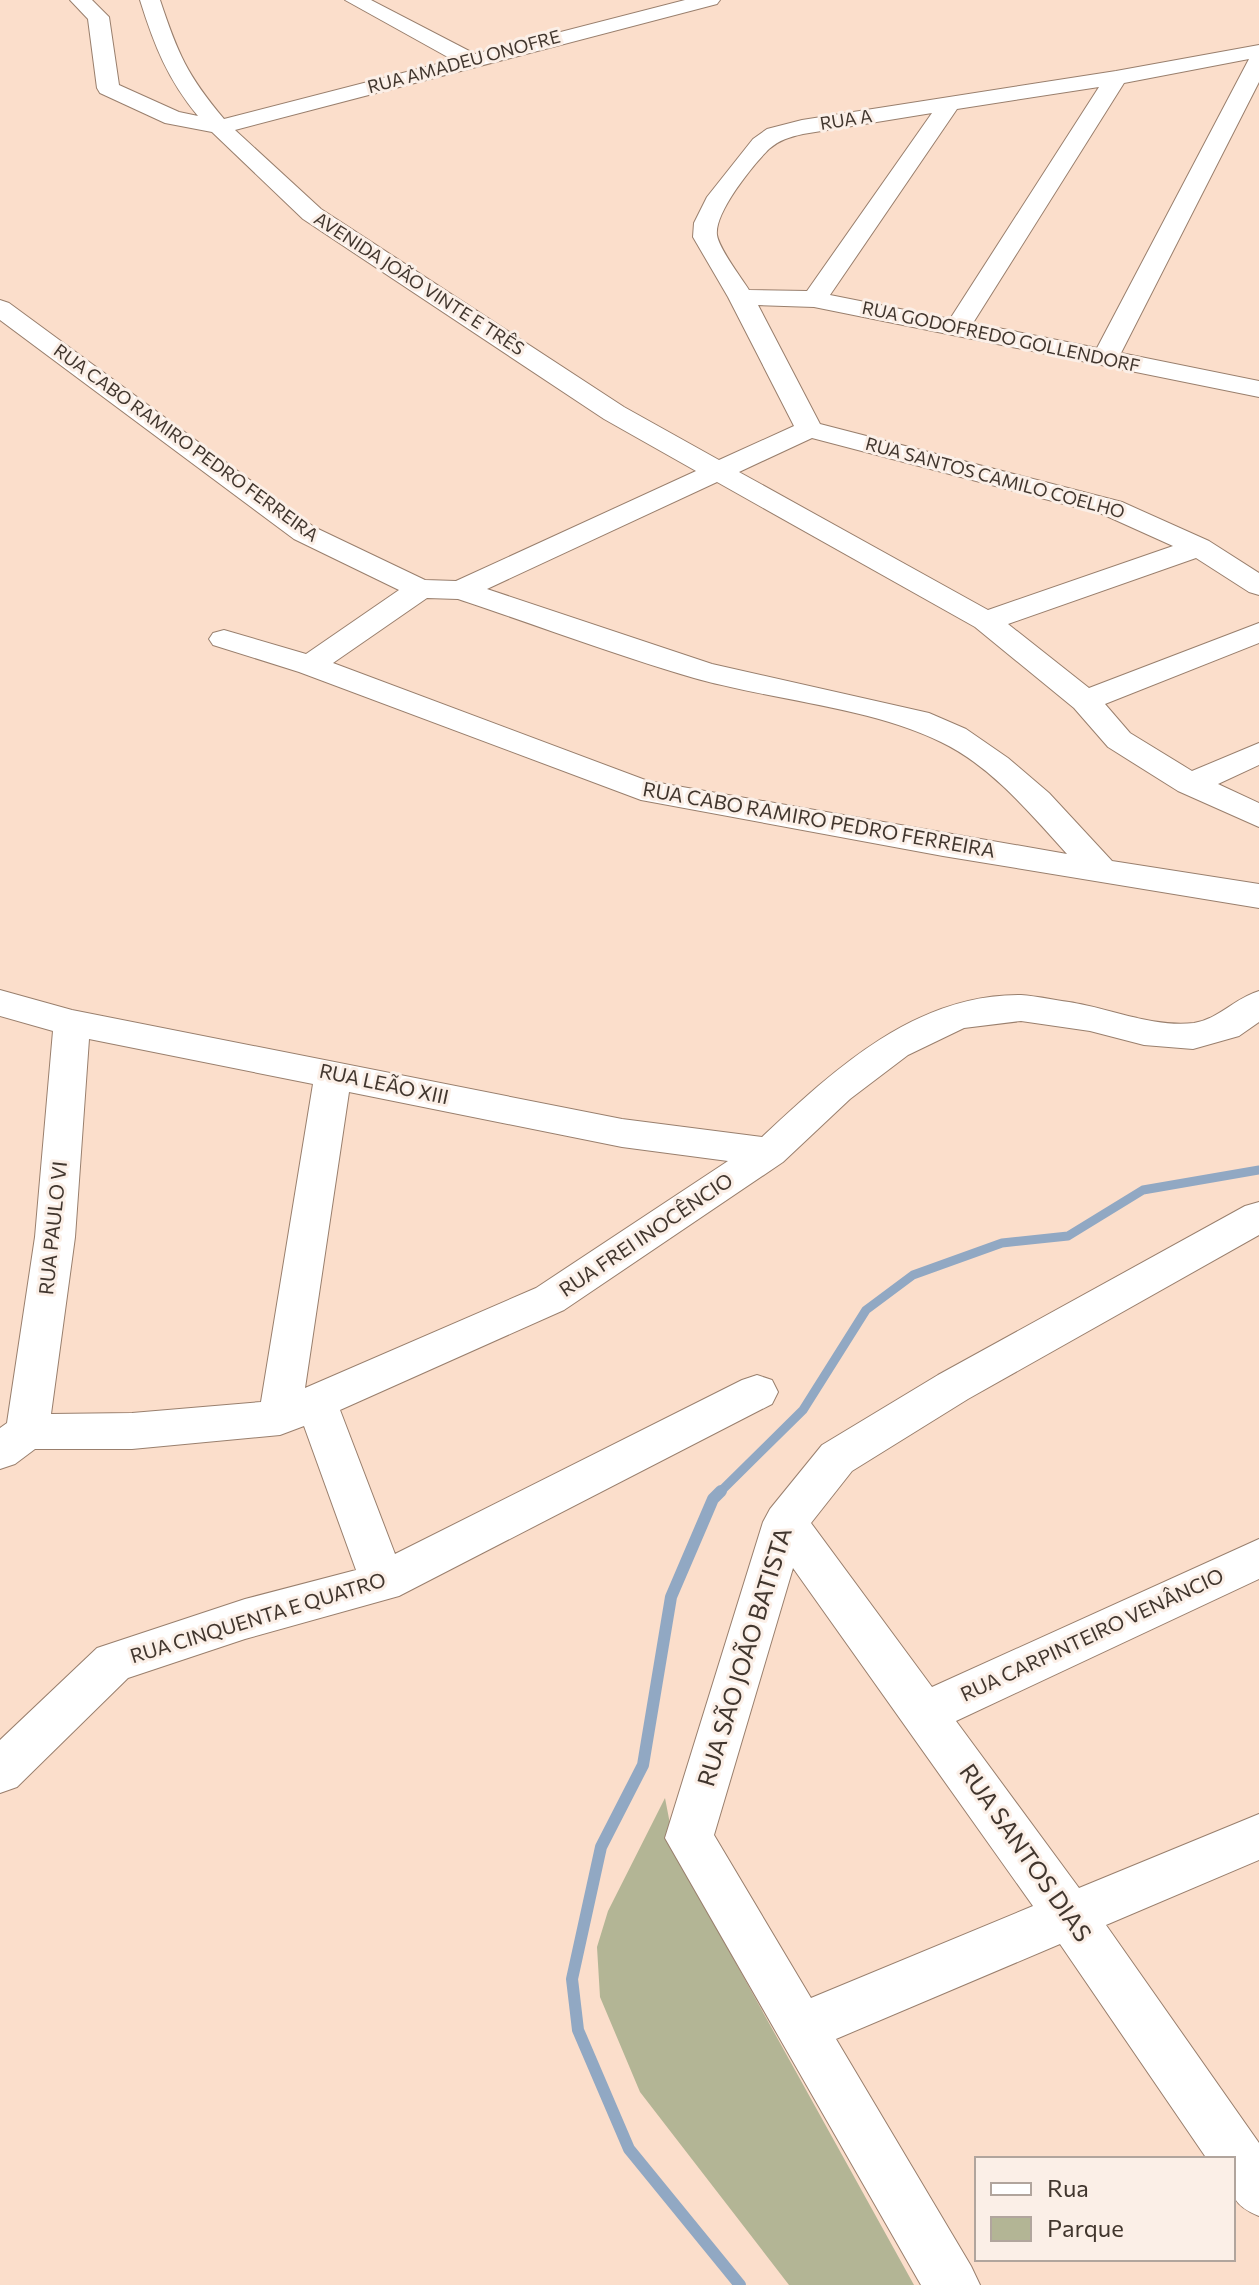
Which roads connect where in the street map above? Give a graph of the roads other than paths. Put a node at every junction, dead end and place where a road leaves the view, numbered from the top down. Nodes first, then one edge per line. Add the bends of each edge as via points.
1 (80, 0) edge
2 (150, 0) edge
3 (355, 0) edge
4 (710, 0) edge
5 (1259, 51) edge
6 (469, 60) junction
7 (1259, 61) edge
8 (1116, 78) junction
9 (188, 88) junction
10 (121, 96) junction
11 (950, 104) junction
12 (219, 127) junction
13 (741, 297) junction
14 (814, 299) junction
15 (0, 308) edge
16 (957, 328) junction
17 (1105, 358) junction
18 (1259, 389) edge
19 (809, 429) junction
20 (719, 471) junction
21 (1199, 547) junction
22 (1259, 586) edge
23 (420, 589) junction
24 (461, 590) junction
25 (986, 621) junction
26 (1259, 632) edge
27 (224, 639) dead end
28 (310, 665) junction
29 (1085, 701) junction
30 (1259, 753) edge
31 (1190, 784) junction
32 (1259, 816) edge
33 (1099, 868) junction
34 (1259, 896) edge
35 (0, 1003) edge
36 (1259, 1004) edge
37 (72, 1023) junction
38 (333, 1073) junction
39 (770, 1152) junction
40 (1259, 1217) edge
41 (757, 1392) dead end
42 (298, 1411) junction
43 (14, 1442) edge
44 (785, 1522) junction
45 (1259, 1558) edge
46 (383, 1582) junction
47 (925, 1713) junction
48 (0, 1771) edge
49 (1259, 1837) edge
50 (1069, 1915) junction
51 (800, 2028) junction
52 (1259, 2189) edge
53 (952, 2285) edge

1 - 10 street via 98,17 108,88
2 - 9 street, AVENIDA JOÃO VINTE E TRÊS via 167,53
3 - 6 street
4 - 6 street, RUA AMADEU ONOFRE
5 - 8 street, RUA A
6 - 12 street, RUA AMADEU ONOFRE
7 - 17 street
8 - 11 street, RUA A
8 - 16 street
9 - 10 street
9 - 12 street, AVENIDA JOÃO VINTE E TRÊS
10 - 12 street via 173,118
11 - 13 street, RUA A via 802,127 761,144 719,197 706,223 705,237
11 - 14 street
12 - 20 street, AVENIDA JOÃO VINTE E TRÊS via 312,214 614,413
13 - 14 street, RUA GODOFREDO GOLLENDORF
13 - 19 street, RUA A
14 - 16 street, RUA GODOFREDO GOLLENDORF
15 - 23 street, RUA CABO RAMIRO PEDRO FERREIRA via 304,533
16 - 17 street, RUA GODOFREDO GOLLENDORF
17 - 18 street, RUA GODOFREDO GOLLENDORF
19 - 20 street, RUA CABO RAMIRO PEDRO FERREIRA
19 - 21 street, RUA SANTOS CAMILO COELHO via 1112,508
20 - 24 street, RUA CABO RAMIRO PEDRO FERREIRA
20 - 25 street, AVENIDA JOÃO VINTE E TRÊS
21 - 22 street, RUA SANTOS CAMILO COELHO
21 - 25 street
23 - 24 street, RUA CABO RAMIRO PEDRO FERREIRA
23 - 28 street
24 - 33 street, RUA CABO RAMIRO PEDRO FERREIRA via 704,671 891,713 955,736 1037,800
25 - 29 street, AVENIDA JOÃO VINTE E TRÊS
26 - 29 street
27 - 28 street, RUA CABO RAMIRO PEDRO FERREIRA
28 - 33 street, RUA CABO RAMIRO PEDRO FERREIRA via 641,790
29 - 31 street, AVENIDA JOÃO VINTE E TRÊS via 1119,740
30 - 31 street
31 - 32 street, AVENIDA JOÃO VINTE E TRÊS
33 - 34 street, RUA CABO RAMIRO PEDRO FERREIRA
35 - 37 street, RUA LEÃO XIII
36 - 39 street, RUA FREI INOCÊNCIO via 1226,1027 1193,1036 1021,1008 957,1016 895,1046 837,1089
37 - 38 street, RUA LEÃO XIII
37 - 43 street, RUA PAULO VI via 55,1237
38 - 39 street, RUA LEÃO XIII via 622,1133
38 - 42 street
39 - 42 street, RUA FREI INOCÊNCIO via 550,1299
40 - 44 street, RUA SÃO JOÃO BATISTA via 953,1387 837,1458
41 - 46 street, RUA CINQUENTA E QUATRO
42 - 43 street, RUA FREI INOCÊNCIO
42 - 46 street
44 - 47 street, RUA SANTOS DIAS
44 - 51 street, RUA SÃO JOÃO BATISTA via 689,1838
45 - 47 street, RUA CARPINTEIRO VENÂNCIO
46 - 48 street, RUA CINQUENTA E QUATRO via 245,1619 113,1663
47 - 50 street, RUA SANTOS DIAS
49 - 50 street
50 - 51 street
50 - 52 street, RUA SANTOS DIAS
51 - 53 street, RUA SÃO JOÃO BATISTA

